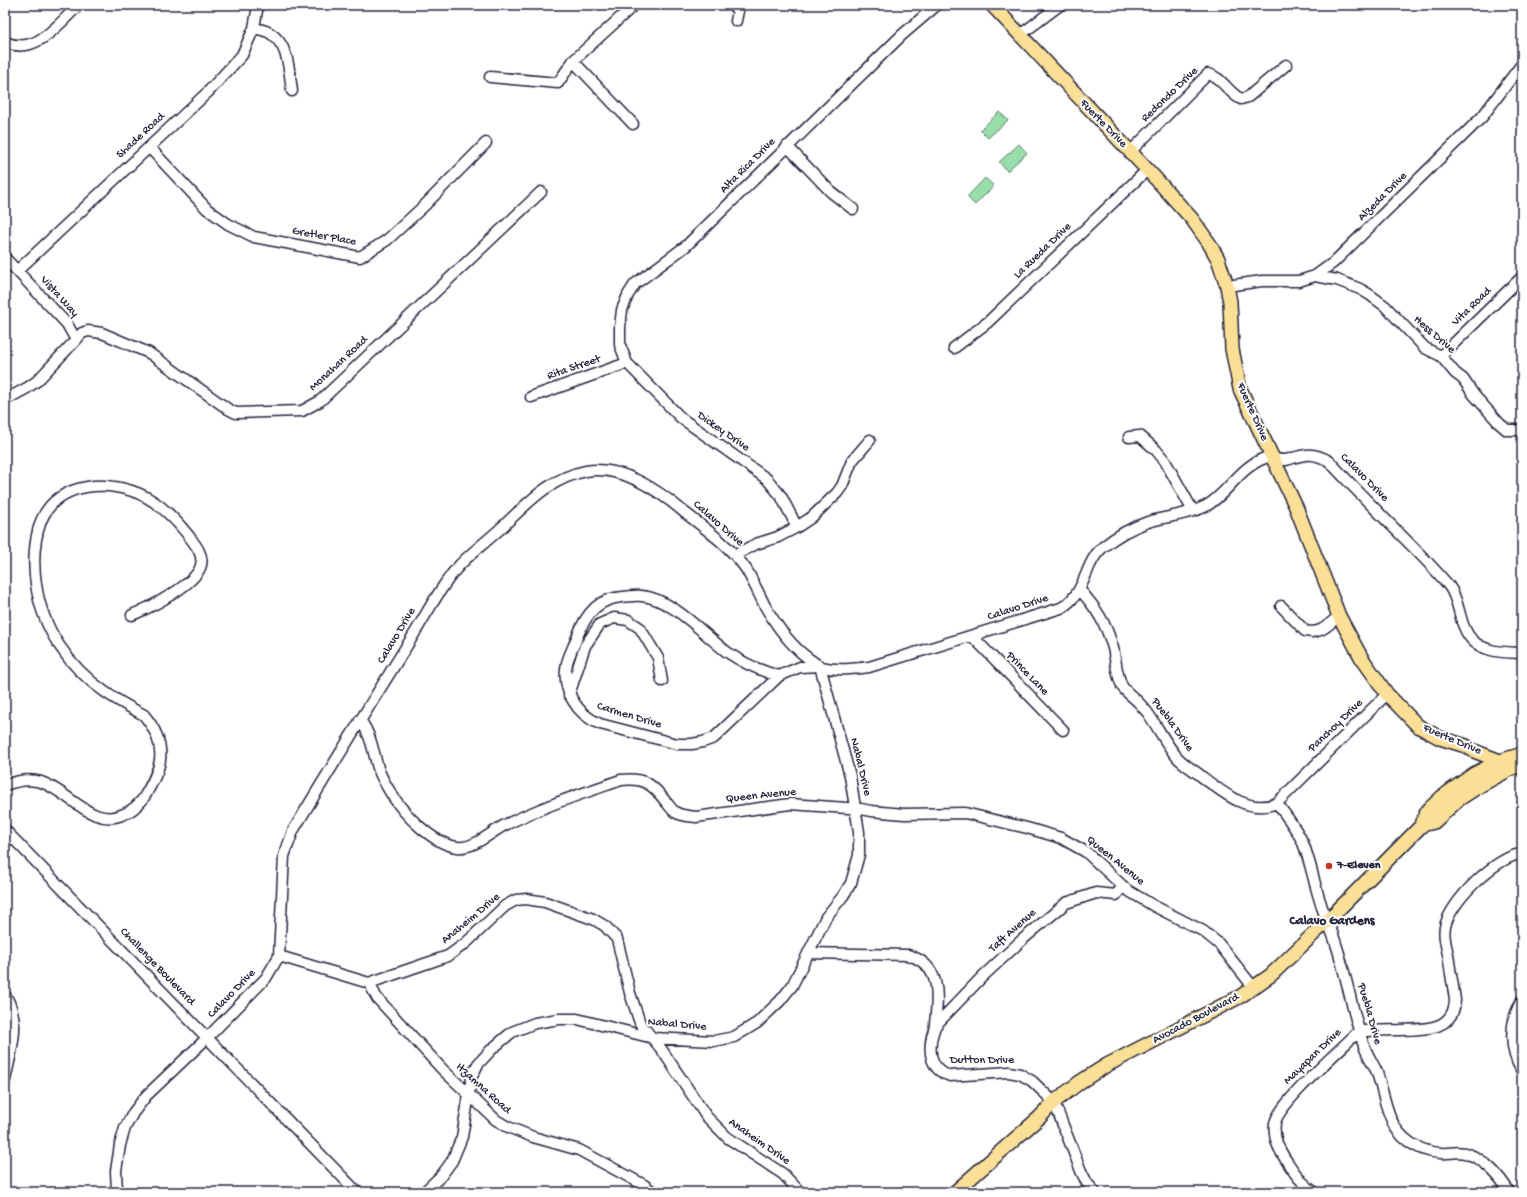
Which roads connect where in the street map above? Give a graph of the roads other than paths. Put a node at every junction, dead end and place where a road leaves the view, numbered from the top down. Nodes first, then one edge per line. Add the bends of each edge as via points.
1 (79, 5) edge
2 (258, 5) edge
3 (634, 5) edge
4 (732, 5) edge
5 (936, 5) edge
6 (992, 5) edge
7 (1060, 5) edge
8 (736, 21) dead end
9 (254, 28) junction
10 (1020, 35) junction
11 (5, 42) edge
12 (573, 61) junction
13 (1286, 64) dead end
14 (1522, 64) edge
15 (490, 77) dead end
16 (292, 91) dead end
17 (633, 124) dead end
18 (486, 143) dead end
19 (787, 146) junction
20 (149, 147) junction
21 (1130, 152) junction
22 (1147, 170) junction
23 (541, 192) dead end
24 (853, 209) dead end
25 (5, 258) edge
26 (17, 271) junction
27 (1315, 276) junction
28 (1522, 277) edge
29 (1228, 286) junction
30 (76, 340) junction
31 (954, 348) dead end
32 (1441, 356) junction
33 (627, 363) junction
34 (531, 397) dead end
35 (5, 400) edge
36 (1522, 430) edge
37 (1129, 437) dead end
38 (870, 440) dead end
39 (1274, 459) junction
40 (1193, 511) junction
41 (797, 527) junction
42 (735, 555) junction
43 (1080, 590) junction
44 (1281, 606) dead end
45 (132, 616) dead end
46 (1339, 616) junction
47 (972, 636) junction
48 (1522, 653) edge
49 (820, 666) junction
50 (779, 676) junction
51 (662, 681) dead end
52 (1387, 694) junction
53 (569, 695) junction
54 (360, 720) junction
55 (1063, 730) dead end
56 (1474, 750) junction
57 (1522, 754) edge
58 (1500, 761) junction
59 (1519, 770) edge
60 (1474, 774) junction
61 (5, 785) edge
62 (1277, 803) junction
63 (856, 808) junction
64 (1422, 825) junction
65 (5, 830) edge
66 (1522, 854) edge
67 (1123, 886) junction
68 (1326, 922) junction
69 (808, 953) junction
70 (279, 956) junction
71 (370, 983) junction
72 (1254, 988) junction
73 (5, 995) edge
74 (1522, 1000) edge
75 (935, 1026) junction
76 (1359, 1031) junction
77 (208, 1037) junction
78 (653, 1038) junction
79 (1522, 1072) edge
80 (5, 1080) edge
81 (468, 1093) junction
82 (1054, 1102) junction
83 (116, 1192) edge
84 (357, 1192) edge
85 (424, 1192) edge
86 (653, 1192) edge
87 (800, 1192) edge
88 (955, 1192) edge
89 (1095, 1192) edge
90 (1314, 1192) edge
91 (1509, 1192) edge

1 - 11 street via 39,42 23,46
2 - 9 street, Shade Road
3 - 12 street
4 - 8 street via 738,11
5 - 19 street, Alta Rica Drive
6 - 10 main road, Fuerte Drive
7 - 10 street
9 - 16 street via 268,32 280,42 286,55
9 - 20 street, Shade Road via 242,55 208,92
10 - 21 main road, Fuerte Drive
12 - 15 street via 558,83
12 - 17 street
13 - 21 street, Redondo Drive via 1241,99 1215,75 1208,74
14 - 27 street, Alzeda Drive via 1482,117 1349,249
18 - 20 street, Gretler Place via 425,206 387,240 360,256 254,237 228,224 208,209
19 - 24 street via 831,192
19 - 33 street, Alta Rica Drive via 686,246 631,289 625,300 620,327 620,345
20 - 26 street, Shade Road
21 - 22 main road, Fuerte Drive
22 - 29 main road, Fuerte Drive via 1192,219 1218,259
22 - 31 street, La Rueda Drive via 988,322
23 - 30 street, Monahan Road via 320,401 302,411 236,413 149,353 102,333 88,331
25 - 26 street, Vista Way
26 - 30 street, Vista Way via 67,324
27 - 29 street, Alzeda Drive via 1299,281 1262,281
27 - 32 street, Hess Drive via 1337,280 1370,295 1385,306 1425,348
28 - 32 street, Vita Road
29 - 39 main road, Fuerte Drive via 1237,381
30 - 35 street via 37,381
32 - 36 street, Hess Drive via 1500,424 1507,430
33 - 34 street, Rita Street
33 - 41 street, Dickey Drive via 681,418 767,479 781,496
37 - 40 street via 1140,436 1156,450
38 - 41 street via 852,461 838,493
39 - 40 street, Calavo Drive via 1266,458 1247,468 1216,500
39 - 46 main road, Fuerte Drive
39 - 48 street, Calavo Drive via 1283,460 1314,454 1329,461 1448,586 1454,594 1465,629 1473,641 1493,651
40 - 43 street, Calavo Drive via 1147,522 1109,543 1093,558
41 - 42 street
42 - 49 street, Calavo Drive via 787,638 799,651
42 - 54 street, Calavo Drive via 676,505 633,478 618,473 588,471 556,482 528,502 456,570 434,598 408,645
43 - 47 street, Calavo Drive via 1061,608
43 - 62 street, Puebla Drive via 1095,607 1102,620 1122,687 1140,703 1179,759 1225,795 1245,804 1268,807
44 - 46 street via 1309,632 1320,632
45 - 61 street via 159,603 198,573 202,564 196,545 154,501 119,488 78,488 64,495 49,508 41,521 35,552 38,598 55,640 75,666 104,692 144,715 149,721 159,740 159,764 137,806 127,813 110,818 100,817 81,808 39,781
46 - 52 main road, Fuerte Drive via 1361,657
47 - 49 street, Calavo Drive via 868,667 834,669
47 - 55 street, Prince Lane
49 - 50 street, Carmen Drive via 800,667
49 - 63 street, Nabal Drive via 850,776
50 - 53 street, Carmen Drive via 714,738 692,744 678,744 600,724 582,713
50 - 53 street, Carmen Drive via 764,672 727,652 681,613 663,602 643,596 615,598 593,609 583,622 567,664 566,681
51 - 53 street via 658,658 640,628 628,620 614,618 600,624 585,646
52 - 56 main road, Fuerte Drive via 1424,730
52 - 62 street, Panchoy Drive
54 - 63 street, Queen Avenue via 367,729 379,769 392,795 432,837 457,848 475,844 534,811 627,779 644,781 653,786 674,811 684,816 696,817 790,804
54 - 70 street, Calavo Drive via 293,831 284,856
56 - 58 main road, Fuerte Drive
56 - 60 main road
57 - 58 main road, Avocado Boulevard
58 - 59 street, Fuerte Drive
58 - 60 main road, Avocado Boulevard
59 - 64 main road, Avocado Boulevard via 1481,785 1434,822
60 - 64 main road, Avocado Boulevard via 1426,812
62 - 68 street, Puebla Drive via 1303,844
63 - 67 street, Queen Avenue via 871,812 904,814 965,813 1027,828 1061,838 1079,847
63 - 69 street, Nabal Drive via 859,855 851,883 826,917
64 - 68 main road, Avocado Boulevard
65 - 77 street, Challenge Boulevard
66 - 76 street, Mayapan Drive via 1500,862 1479,878 1456,905 1446,922 1444,935 1456,1000 1451,1016 1444,1024 1428,1029
67 - 72 street, Queen Avenue via 1154,906 1202,931 1219,944
67 - 75 street, Taft Avenue via 1116,895 1096,893 1066,903 982,977
68 - 72 main road, Avocado Boulevard
68 - 76 street, Puebla Drive via 1333,934
69 - 75 street, Dutton Drive via 908,955 919,959 929,968 936,982
69 - 78 street, Nabal Drive via 792,986 780,1002 742,1033 714,1041
70 - 71 street
70 - 77 street, Calavo Drive via 266,978
71 - 78 street, Anaheim Drive via 448,956 466,943 505,906 522,899 535,900 593,919 614,934 620,946 634,1008 643,1028
71 - 81 street, Itzamna Road via 377,998 442,1069
72 - 82 main road, Avocado Boulevard via 1107,1065
73 - 80 street via 13,1011 15,1025
74 - 79 street via 1515,1016 1512,1034 1514,1051
75 - 82 street, Dutton Drive via 931,1057 942,1073 955,1077 1014,1073 1032,1081
76 - 90 street, Mayapan Drive via 1285,1104 1275,1123 1278,1148 1299,1180
76 - 91 street, Puebla Drive via 1364,1048 1376,1071 1390,1116 1404,1138 1423,1149 1441,1153 1467,1153 1492,1170
77 - 83 street, Calavo Drive via 146,1096 133,1113 120,1144
77 - 84 street, Challenge Boulevard
78 - 81 street, Nabal Drive via 577,1019 535,1023 512,1032 492,1049 478,1064
78 - 87 street, Anaheim Drive via 706,1116 719,1130 783,1174
81 - 85 street, Nabal Drive via 462,1137 452,1161
81 - 86 street, Itzamna Road via 496,1120 508,1127 579,1150
82 - 88 main road, Avocado Boulevard
82 - 89 street, Dutton Drive via 1081,1171

